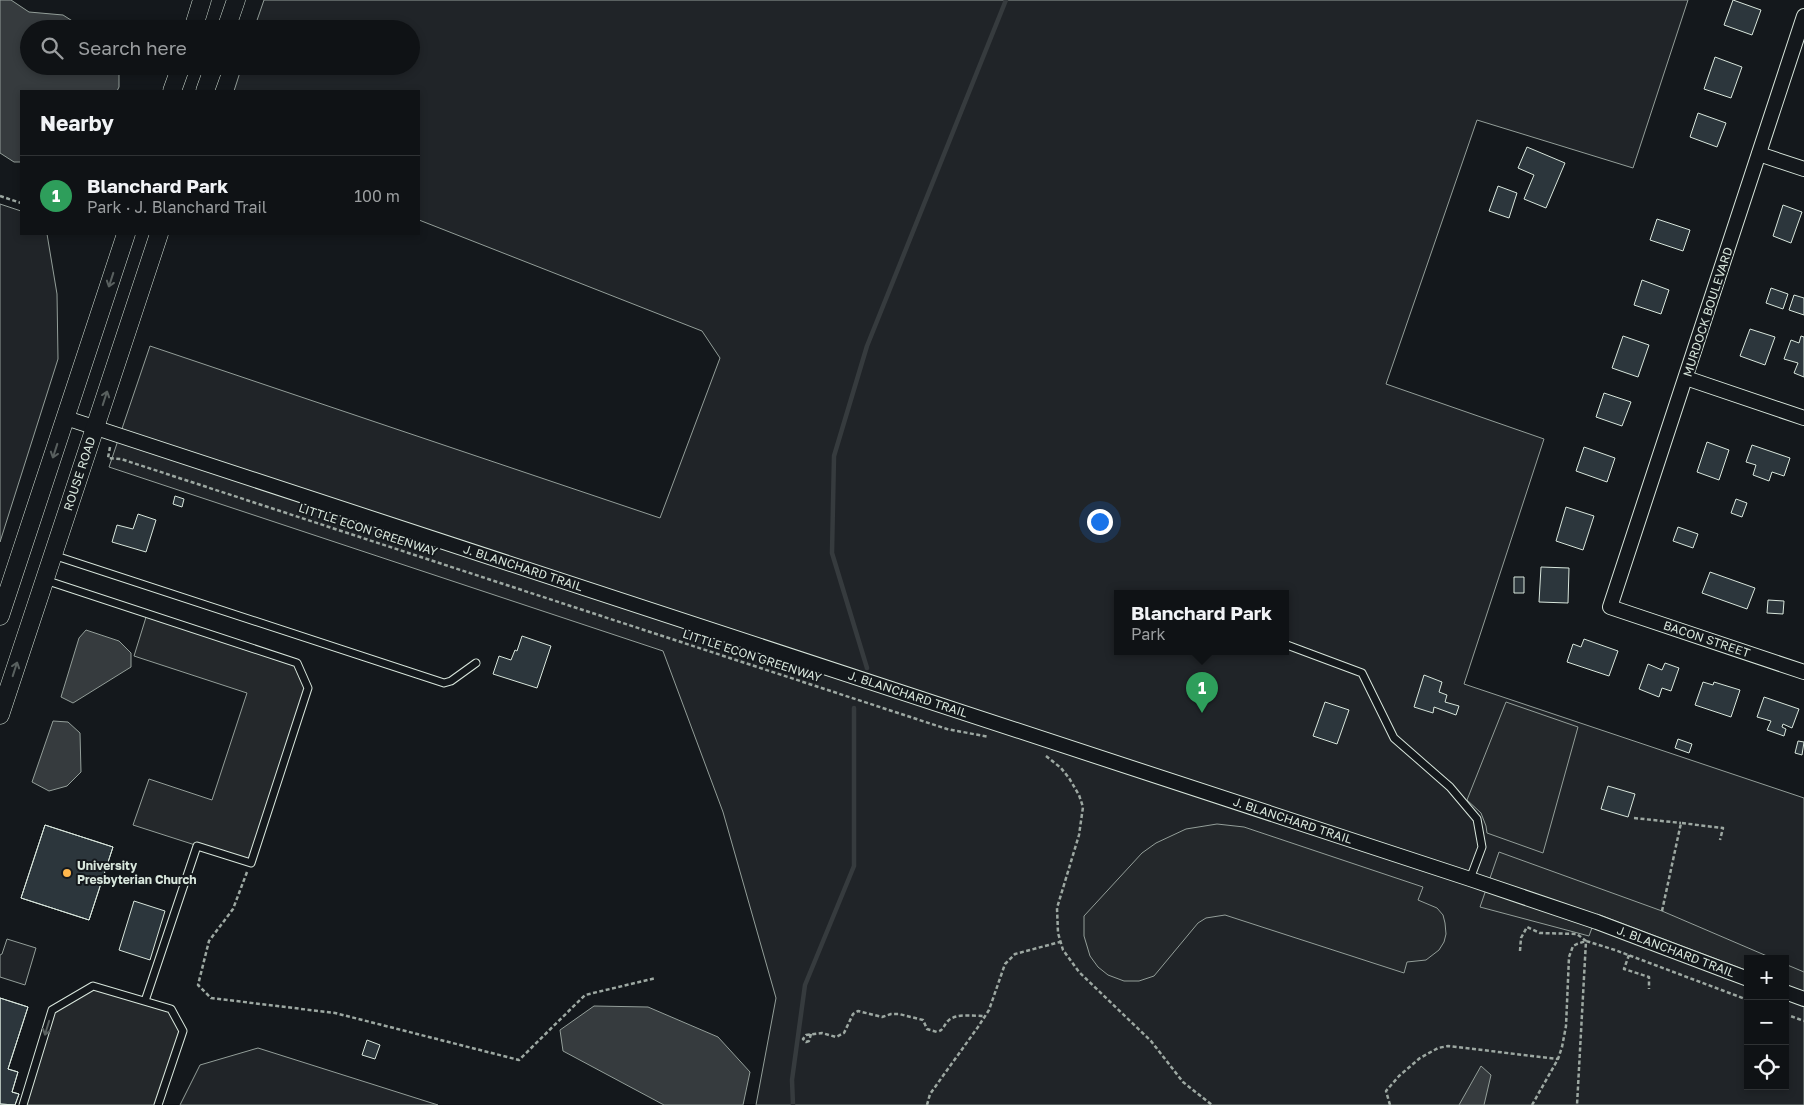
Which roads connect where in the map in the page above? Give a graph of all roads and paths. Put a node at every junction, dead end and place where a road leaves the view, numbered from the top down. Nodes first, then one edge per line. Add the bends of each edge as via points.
1 (202, 0) edge
2 (236, 0) edge
3 (1804, 16) edge
4 (196, 20) edge
5 (229, 20) edge
6 (178, 75) edge
7 (211, 75) edge
8 (172, 90) edge
9 (206, 90) edge
10 (1759, 154) junction
11 (1804, 170) edge
12 (0, 196) edge
13 (20, 203) edge
14 (126, 235) edge
15 (158, 235) edge
16 (1686, 378) junction
17 (66, 418) junction
18 (1804, 418) edge
19 (95, 427) junction
20 (108, 454) dead end
21 (52, 555) junction
22 (44, 580) junction
23 (1610, 607) joint
24 (0, 616) edge
25 (1289, 646) edge
26 (476, 663) dead end
27 (1804, 672) edge
28 (0, 715) edge
29 (989, 738) dead end
30 (1044, 754) dead end
31 (1634, 818) dead end
32 (1681, 823) junction
33 (1720, 840) dead end
34 (251, 863) junction
35 (1470, 879) junction
36 (1662, 911) dead end
37 (1586, 941) junction
38 (1060, 942) junction
39 (1520, 951) dead end
40 (1629, 955) junction
41 (1744, 977) edge
42 (656, 978) dead end
43 (1649, 989) dead end
44 (1789, 993) edge
45 (1744, 998) edge
46 (1804, 999) edge
47 (145, 1001) junction
48 (1789, 1015) edge
49 (984, 1016) junction
50 (1804, 1021) edge
51 (811, 1034) dead end
52 (1558, 1059) junction
53 (23, 1105) edge
54 (158, 1105) edge
55 (927, 1105) edge
56 (1212, 1105) edge
57 (1390, 1105) edge
58 (1532, 1105) edge
59 (1577, 1105) edge

1 - 4 street
2 - 5 street
3 - 10 street, MURDOCK BOULEVARD
6 - 8 street
7 - 9 street
10 - 11 street
10 - 16 street, MURDOCK BOULEVARD
12 - 13 path
14 -> 17 street
19 -> 15 street, ROUSE ROAD
16 - 18 street
16 - 23 street, MURDOCK BOULEVARD
17 - 19 street, J. BLANCHARD TRAIL
17 -> 24 street
19 - 21 street, ROUSE ROAD
19 - 35 street, J. BLANCHARD TRAIL
20 - 29 path, LITTLE ECON GREENWAY via 108,458 121,459 947,729
21 - 22 street, ROUSE ROAD
21 - 26 lane via 444,683
28 -> 22 street, ROUSE ROAD
22 - 34 lane via 296,663 308,688
23 - 27 street, BACON STREET
25 - 35 lane via 1362,673 1394,738 1450,787 1478,819 1482,847
30 - 38 path via 1069,778 1083,807 1079,835 1057,908
31 - 32 path
32 - 33 path via 1723,828
32 - 36 path
34 - 42 path via 233,909 208,941 198,985 211,998 335,1013 519,1060 585,995
34 - 47 lane via 197,846
35 - 41 street, J. BLANCHARD TRAIL
37 - 39 path via 1577,934 1540,933 1527,927 1520,942
37 - 40 path
37 - 52 path via 1577,944 1571,952 1566,1026
37 - 59 path
38 - 49 path via 1015,954 1005,964
38 - 56 path via 1079,972 1151,1040 1183,1082
40 - 43 path via 1624,970 1649,977
40 - 45 path
44 - 46 street
47 -> 53 lane via 93,986 52,1010
47 - 54 lane via 171,1009 183,1031
48 - 50 path
49 - 51 path via 954,1018 937,1032 927,1029 922,1020 909,1016 891,1014 882,1017 858,1011 853,1014 844,1033 832,1037 822,1033
49 - 55 path via 930,1094
52 - 57 path via 1458,1046 1438,1048 1410,1065 1386,1091
52 - 58 path

